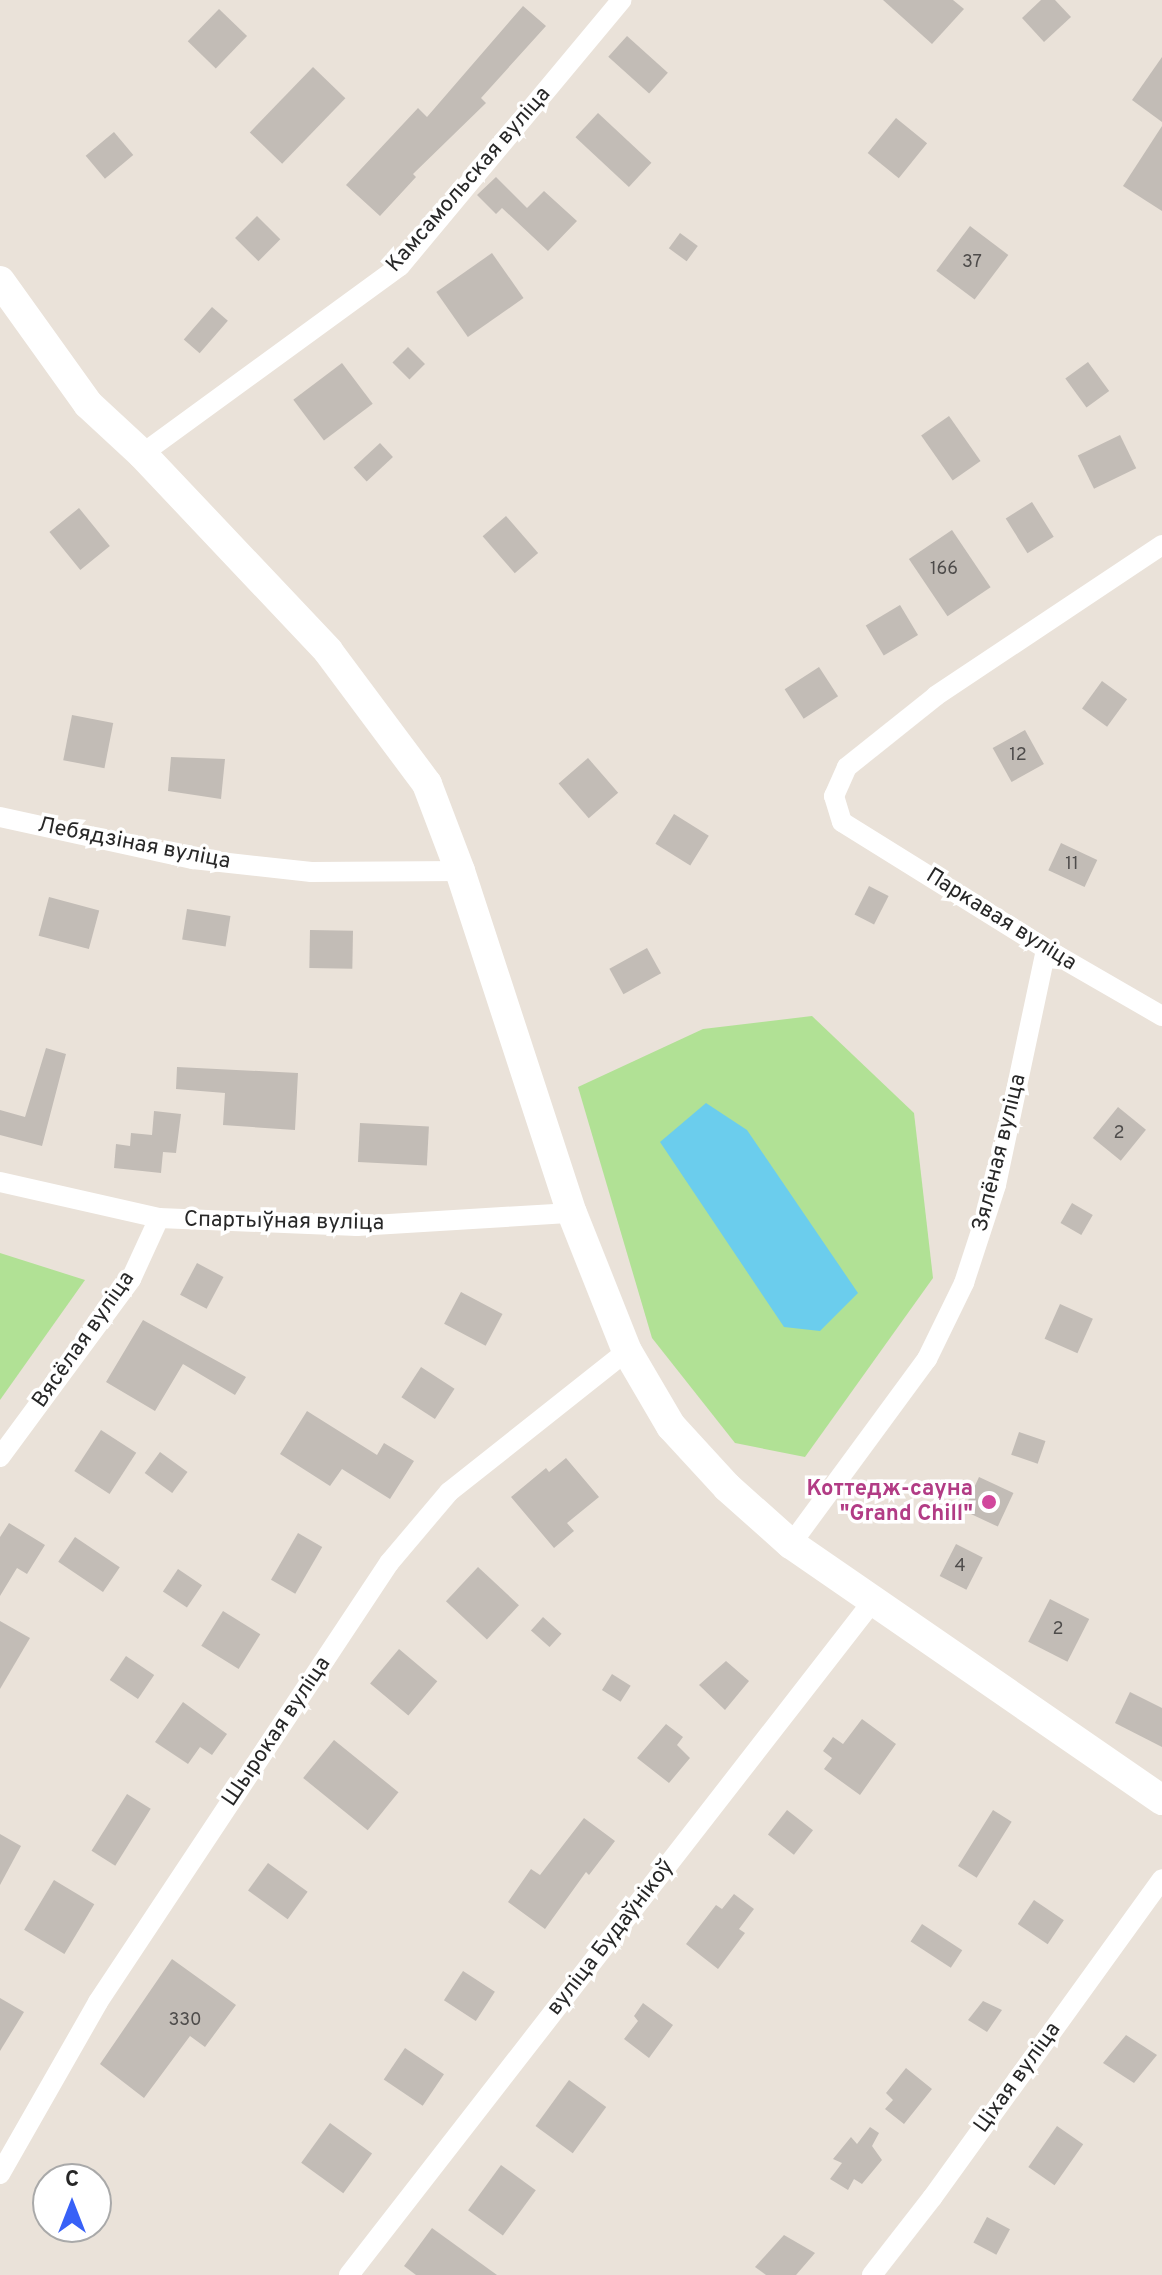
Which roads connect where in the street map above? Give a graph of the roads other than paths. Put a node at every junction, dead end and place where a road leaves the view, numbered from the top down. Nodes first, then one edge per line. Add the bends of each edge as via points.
1 (622, 0) edge
2 (0, 281) edge
3 (142, 454) junction
4 (1162, 545) edge
5 (0, 817) edge
6 (460, 871) junction
7 (1046, 949) junction
8 (1162, 1016) edge
9 (0, 1182) edge
10 (572, 1213) junction
11 (159, 1218) junction
12 (627, 1351) junction
13 (0, 1457) edge
14 (791, 1544) junction
15 (873, 1601) junction
16 (1162, 1800) edge
17 (1162, 1879) edge
18 (0, 2174) edge
19 (349, 2275) edge
20 (872, 2275) edge

1 - 3 street, Камсамольская вуліца via 400,266
2 - 3 street via 88,404
3 - 6 street via 328,651 427,784
4 - 7 street, Паркавая вуліца via 936,696 847,767 834,796 842,822
5 - 6 street, Лебядзіная вуліца via 193,859 311,872
6 - 10 street
7 - 8 street, Паркавая вуліца
7 - 14 street, Зялёная вуліца via 996,1185 964,1283 927,1359
9 - 11 street, Спартыўная вуліца
10 - 11 street, Спартыўная вуліца via 357,1226
10 - 12 street
11 - 13 street, Вясёлая вуліца via 131,1279
12 - 14 street via 671,1426 727,1487
12 - 18 street, Шырокая вуліца via 449,1492 389,1563 98,2002
14 - 15 street
15 - 16 street
15 - 19 street, вуліца Будаўнікоў
17 - 20 street, Ціхая вуліца

